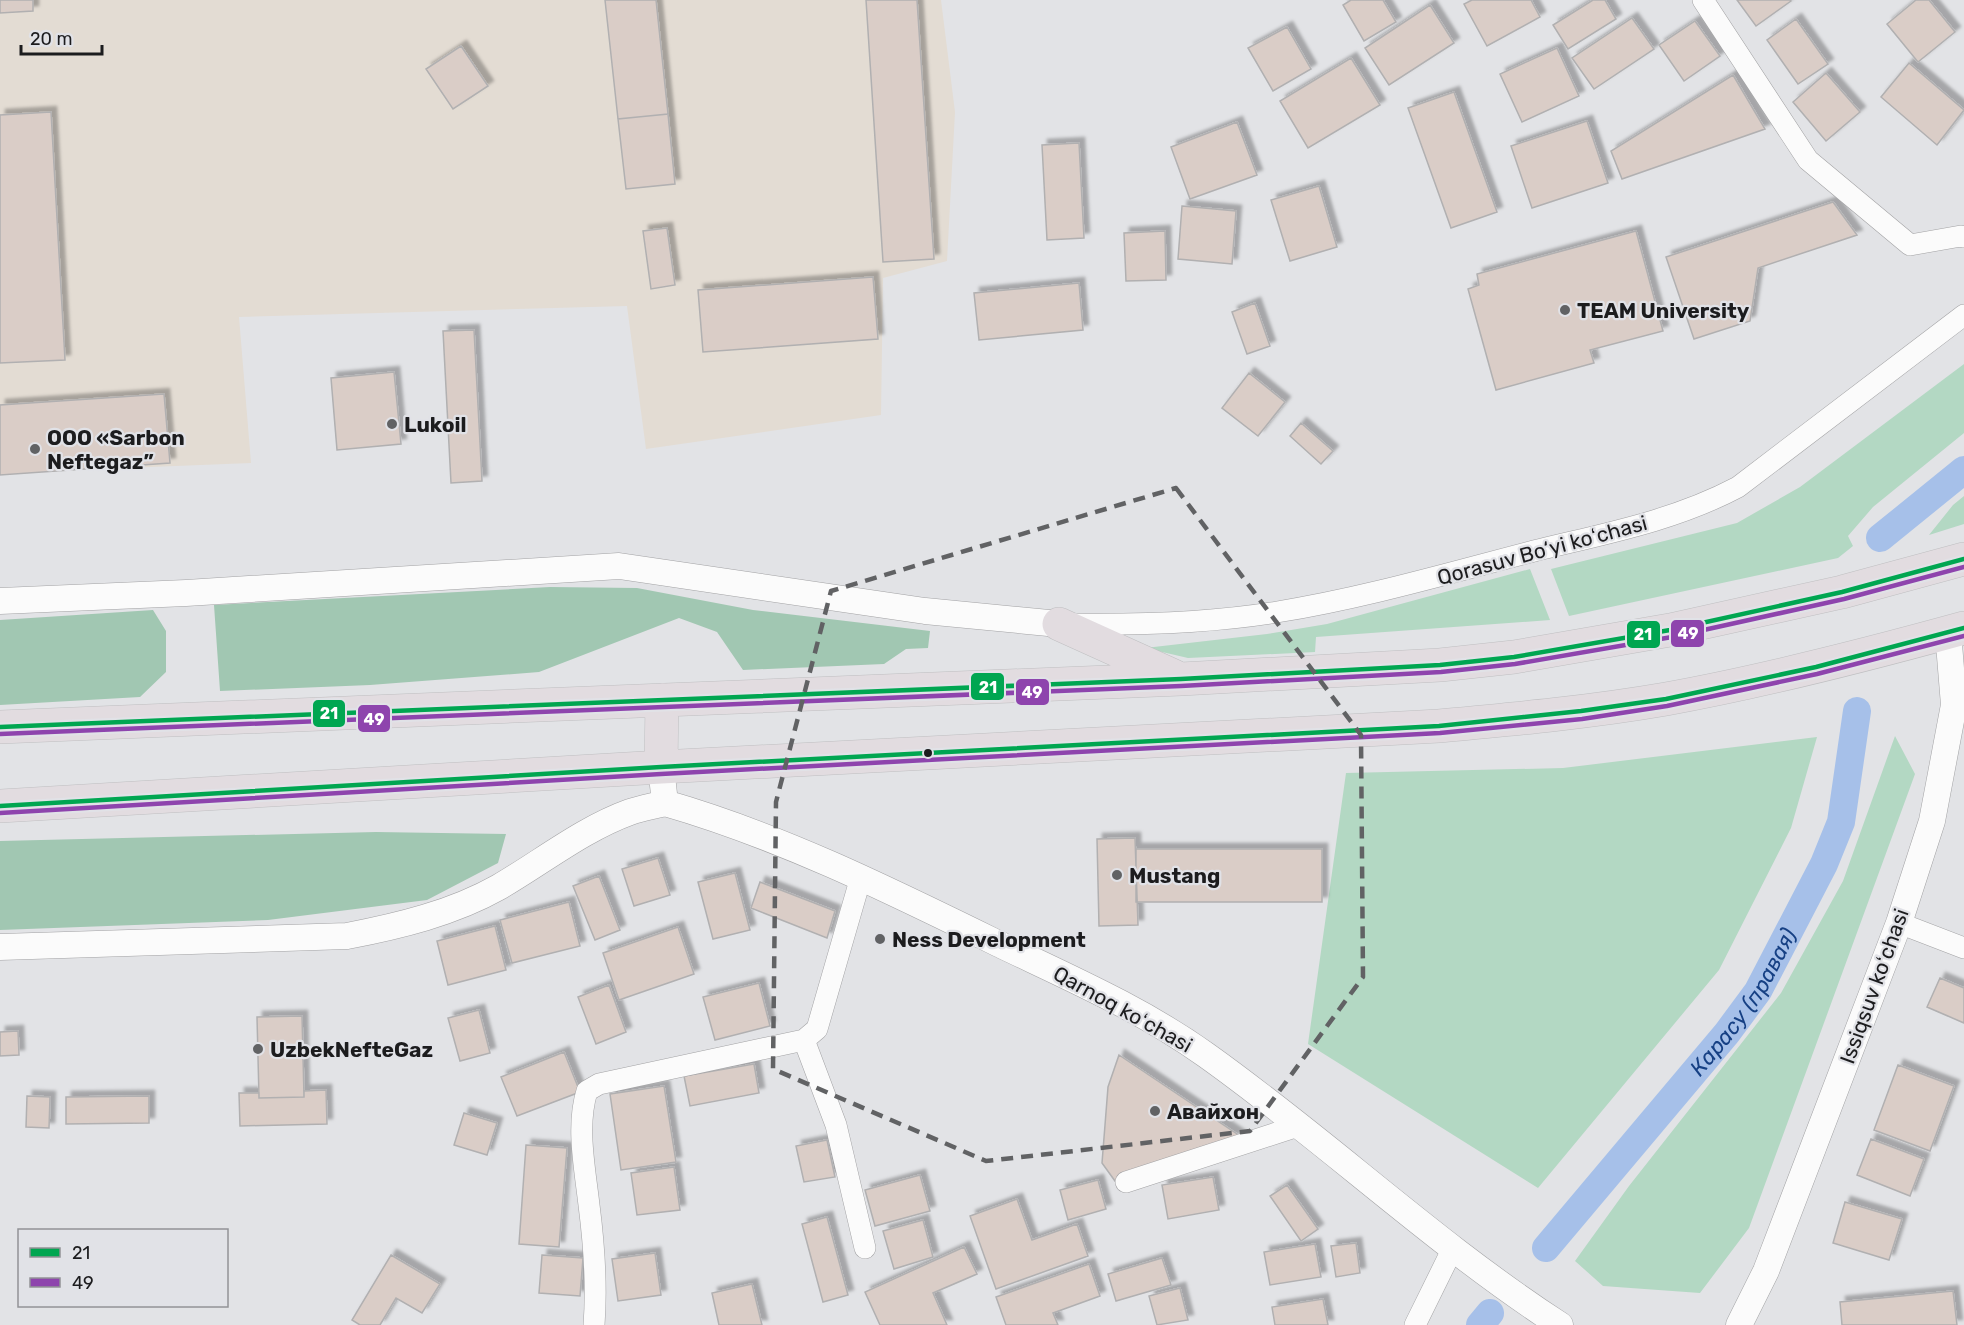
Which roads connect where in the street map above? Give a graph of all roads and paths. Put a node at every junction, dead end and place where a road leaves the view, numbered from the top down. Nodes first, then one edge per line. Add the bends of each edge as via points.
1 (1703, 0) edge
2 (1964, 237) edge
3 (1964, 315) edge
4 (1964, 559) edge
5 (0, 601) edge
6 (1059, 624) junction
7 (1956, 630) edge
8 (1181, 679) junction
9 (662, 700) junction
10 (0, 727) edge
11 (661, 767) junction
12 (665, 803) junction
13 (0, 806) edge
14 (861, 877) junction
15 (1899, 923) junction
16 (0, 947) edge
17 (1964, 948) edge
18 (804, 1040) junction
19 (1298, 1126) junction
20 (1126, 1182) dead end
21 (865, 1248) dead end
22 (1454, 1248) junction
23 (594, 1325) edge
24 (1415, 1325) edge
25 (1560, 1325) edge
26 (1739, 1325) edge

1 - 2 street via 1808,159 1911,245
3 - 6 street, Qorasuv Bo‘yi koʻchasi via 1738,488 1692,508 1410,584 1277,612 1199,621
4 - 8 highway via 1842,592 1670,630 1514,657 1440,665
5 - 6 street via 619,566 925,610
6 - 8 highway
7 - 11 highway via 1835,662 1665,699 1504,720
7 - 15 street, Issiqsuv koʻchasi via 1954,705 1932,820
8 - 9 highway
9 - 10 highway
9 - 11 highway
11 - 12 street
11 - 13 highway
12 - 14 street, Qarnoq koʻchasi via 718,818
12 - 16 street via 630,813 583,835 471,900 377,930 347,936
14 - 18 street via 818,1029
14 - 19 street, Qarnoq koʻchasi via 1137,1011 1204,1053
15 - 17 street
15 - 26 street, Issiqsuv koʻchasi via 1766,1271
18 - 21 street via 836,1125
18 - 23 street via 599,1084 587,1091 583,1106 584,1158
19 - 20 street
19 - 22 street, Qarnoq koʻchasi
22 - 24 street
22 - 25 street, Qarnoq koʻchasi

